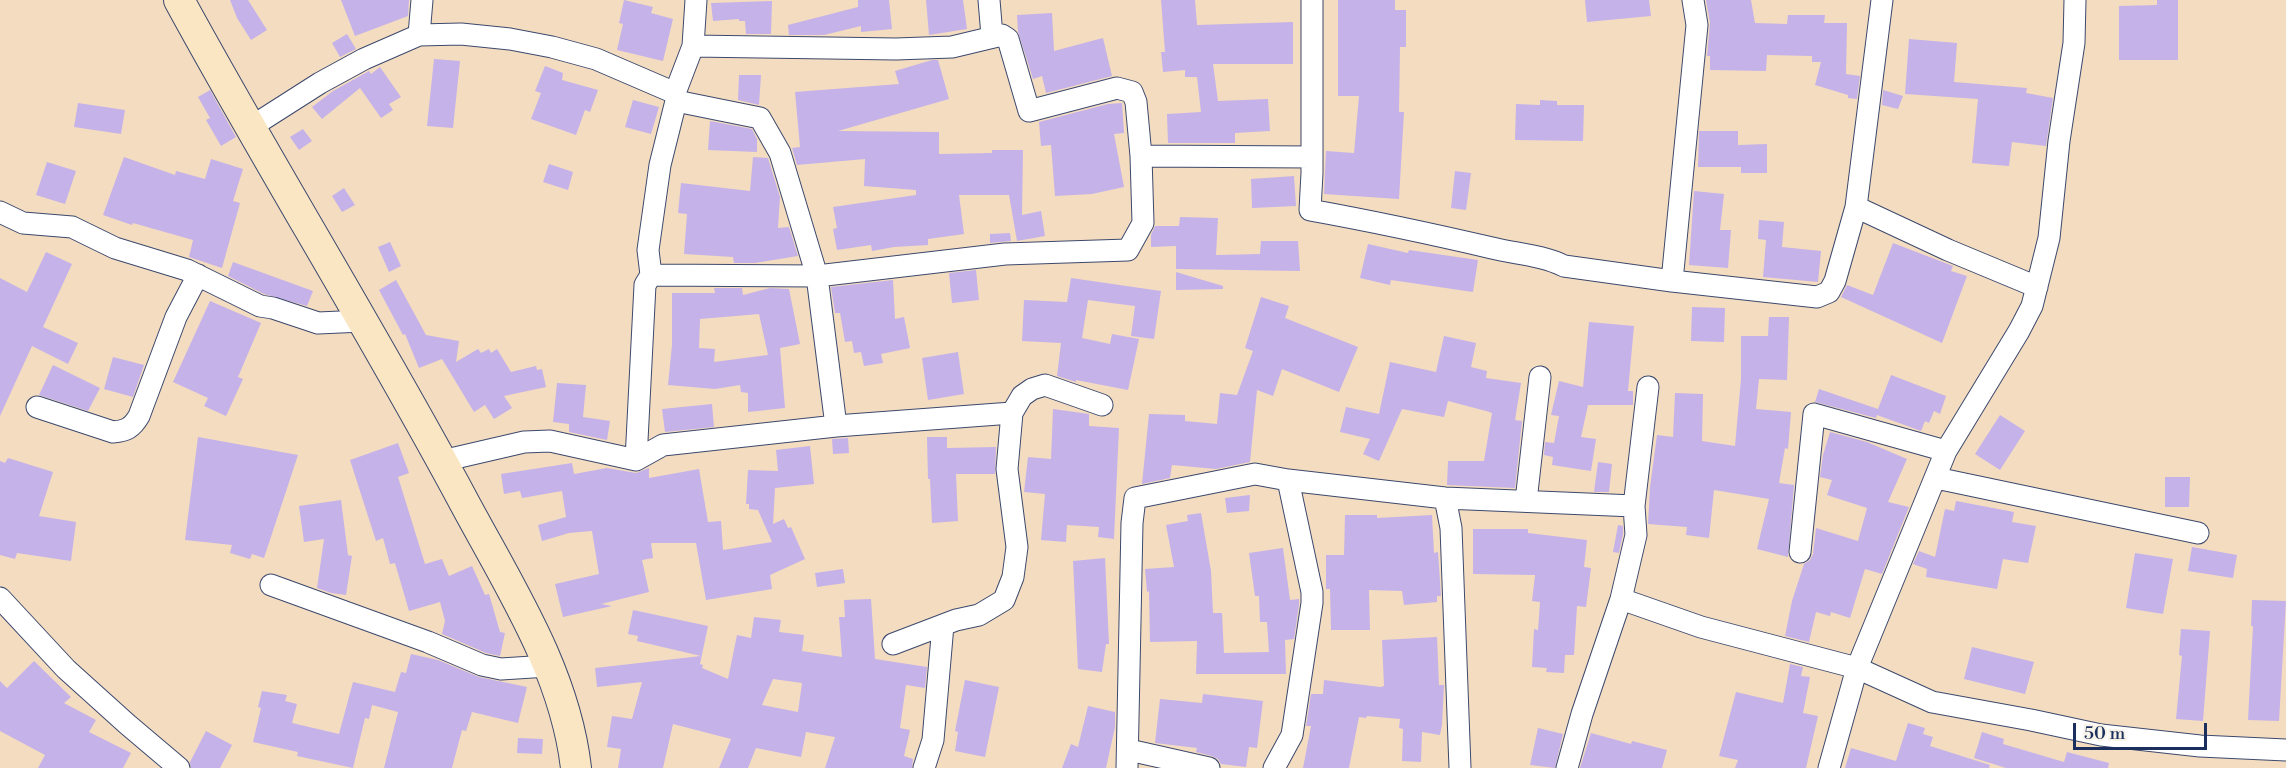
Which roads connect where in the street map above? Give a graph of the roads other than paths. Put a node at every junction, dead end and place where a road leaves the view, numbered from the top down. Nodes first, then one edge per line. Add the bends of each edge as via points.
1 (179, 0) edge
2 (423, 0) edge
3 (696, 0) edge
4 (989, 0) edge
5 (1312, 0) edge
6 (1693, 0) edge
7 (1882, 0) edge
8 (2076, 0) edge
9 (419, 35) junction
10 (992, 36) junction
11 (693, 46) junction
12 (676, 97) junction
13 (251, 127) junction
14 (1141, 156) junction
15 (1312, 157) junction
16 (1857, 207) junction
17 (0, 212) edge
18 (651, 274) junction
19 (198, 275) junction
20 (817, 276) junction
21 (1672, 281) junction
22 (2037, 287) junction
23 (363, 321) junction
24 (1540, 377) dead end
25 (1648, 387) dead end
26 (1102, 405) dead end
27 (36, 407) dead end
28 (1012, 413) junction
29 (836, 426) junction
30 (1946, 451) junction
31 (636, 460) junction
32 (442, 461) junction
33 (1936, 478) junction
34 (1288, 480) junction
35 (1445, 498) junction
36 (1526, 501) junction
37 (1634, 506) junction
38 (2198, 533) dead end
39 (1800, 552) dead end
40 (271, 585) dead end
41 (0, 598) edge
42 (1621, 599) junction
43 (943, 625) junction
44 (893, 644) dead end
45 (548, 666) junction
46 (1857, 668) junction
47 (2286, 750) edge
48 (1128, 759) edge
49 (179, 768) edge
50 (576, 768) edge
51 (924, 768) edge
52 (1209, 768) edge
53 (1274, 768) edge
54 (1460, 768) edge
55 (1567, 768) edge
56 (1829, 768) edge

1 - 13 main road
2 - 9 street
3 - 11 street
4 - 10 street
5 - 15 street
6 - 21 street via 1697,25
7 - 16 street
8 - 22 street via 2049,238
9 - 12 street via 461,34 552,47 596,59
9 - 13 street via 329,78
10 - 11 street via 952,47
10 - 14 street via 1008,39 1029,111 1117,88 1131,92 1136,102
11 - 12 street
12 - 18 street via 660,165 648,250
12 - 20 street via 760,117 780,153
13 - 23 main road
14 - 15 street
14 - 20 street via 1143,223 1128,250 1005,254
15 - 21 street via 1310,210 1432,233 1549,259 1564,266
16 - 21 street via 1835,281 1829,292 1817,297
16 - 22 street
17 - 19 street via 23,223 72,227 115,248
18 - 20 street
18 - 31 street via 645,285
19 - 23 street via 260,306 318,323
19 - 27 street via 132,426 113,432
20 - 29 street
22 - 30 street via 2019,331
23 - 32 main road
24 - 36 street
25 - 37 street
26 - 28 street via 1045,385 1022,396
28 - 29 street
28 - 43 street via 1007,469 1017,547 1013,578 1004,600 993,608
29 - 31 street via 663,445
30 - 33 street
30 - 39 street via 1814,414
31 - 32 street via 550,441 524,442
32 - 45 main road via 530,624
33 - 38 street
33 - 46 street
34 - 35 street
34 - 48 street via 1255,474 1135,498
34 - 53 street via 1312,603 1292,735
35 - 36 street
35 - 54 street via 1451,528
36 - 37 street
37 - 42 street via 1636,535
40 - 45 street via 482,665 501,669
41 - 49 street via 66,669
42 - 46 street via 1701,627
42 - 55 street
43 - 44 street
43 - 51 street via 933,740
45 - 50 main road via 562,704
46 - 47 street via 1932,702 2101,735
46 - 56 street
48 - 52 street

